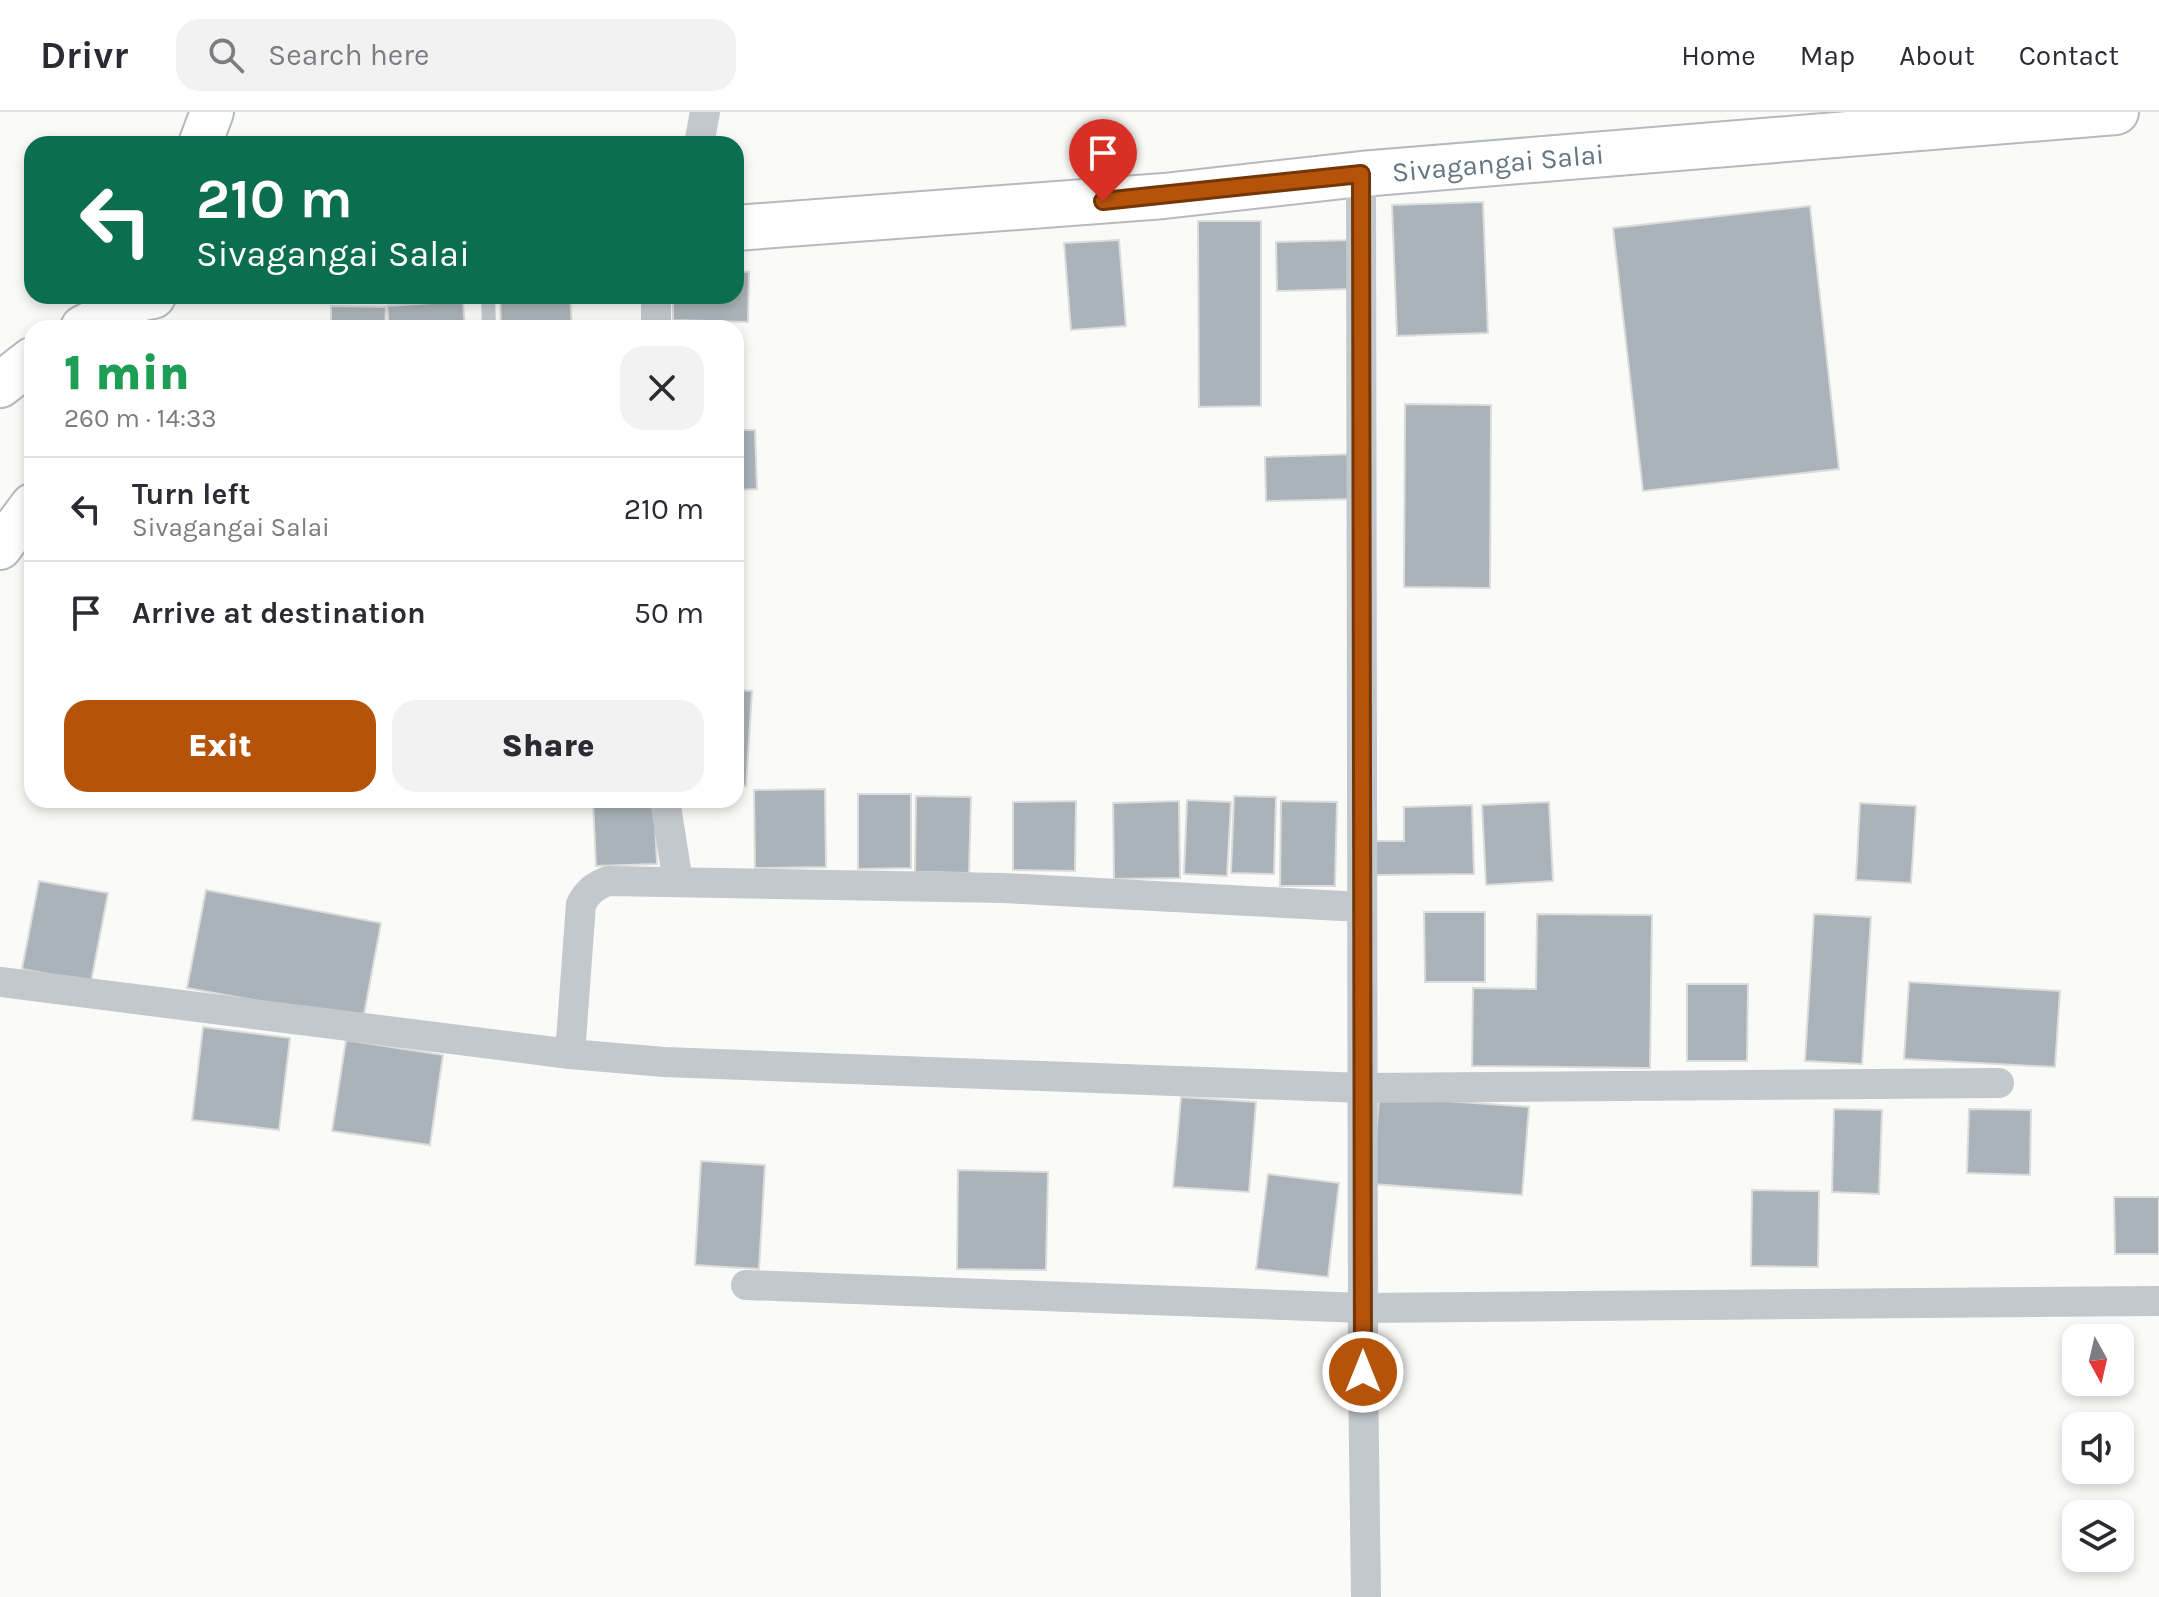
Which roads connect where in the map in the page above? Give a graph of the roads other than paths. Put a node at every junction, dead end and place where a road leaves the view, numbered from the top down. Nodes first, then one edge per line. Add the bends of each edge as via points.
1 (212, 112) edge
2 (705, 112) edge
3 (2116, 112) edge
4 (203, 136) edge
5 (700, 136) edge
6 (1361, 174) junction
7 (744, 227) edge
8 (142, 305) edge
9 (104, 320) edge
10 (24, 366) edge
11 (0, 385) edge
12 (24, 516) edge
13 (0, 548) edge
14 (666, 808) edge
15 (678, 882) junction
16 (1362, 907) junction
17 (0, 982) edge
18 (570, 1054) junction
19 (1999, 1083) dead end
20 (1363, 1088) junction
21 (746, 1285) dead end
22 (2159, 1301) edge
23 (1363, 1308) junction
24 (1366, 1597) edge

1 - 4 street
2 - 5 street
3 - 6 main road, Sivagangai Salai
6 - 7 main road, Sivagangai Salai via 1164,196
6 - 16 street
8 - 9 main road
10 - 11 main road
12 - 13 street
14 - 15 street
15 - 16 street via 1004,888
15 - 18 street via 608,881 586,894
16 - 20 street
17 - 18 street
18 - 20 street
19 - 20 street
20 - 23 street
21 - 23 street
22 - 23 street
23 - 24 street

